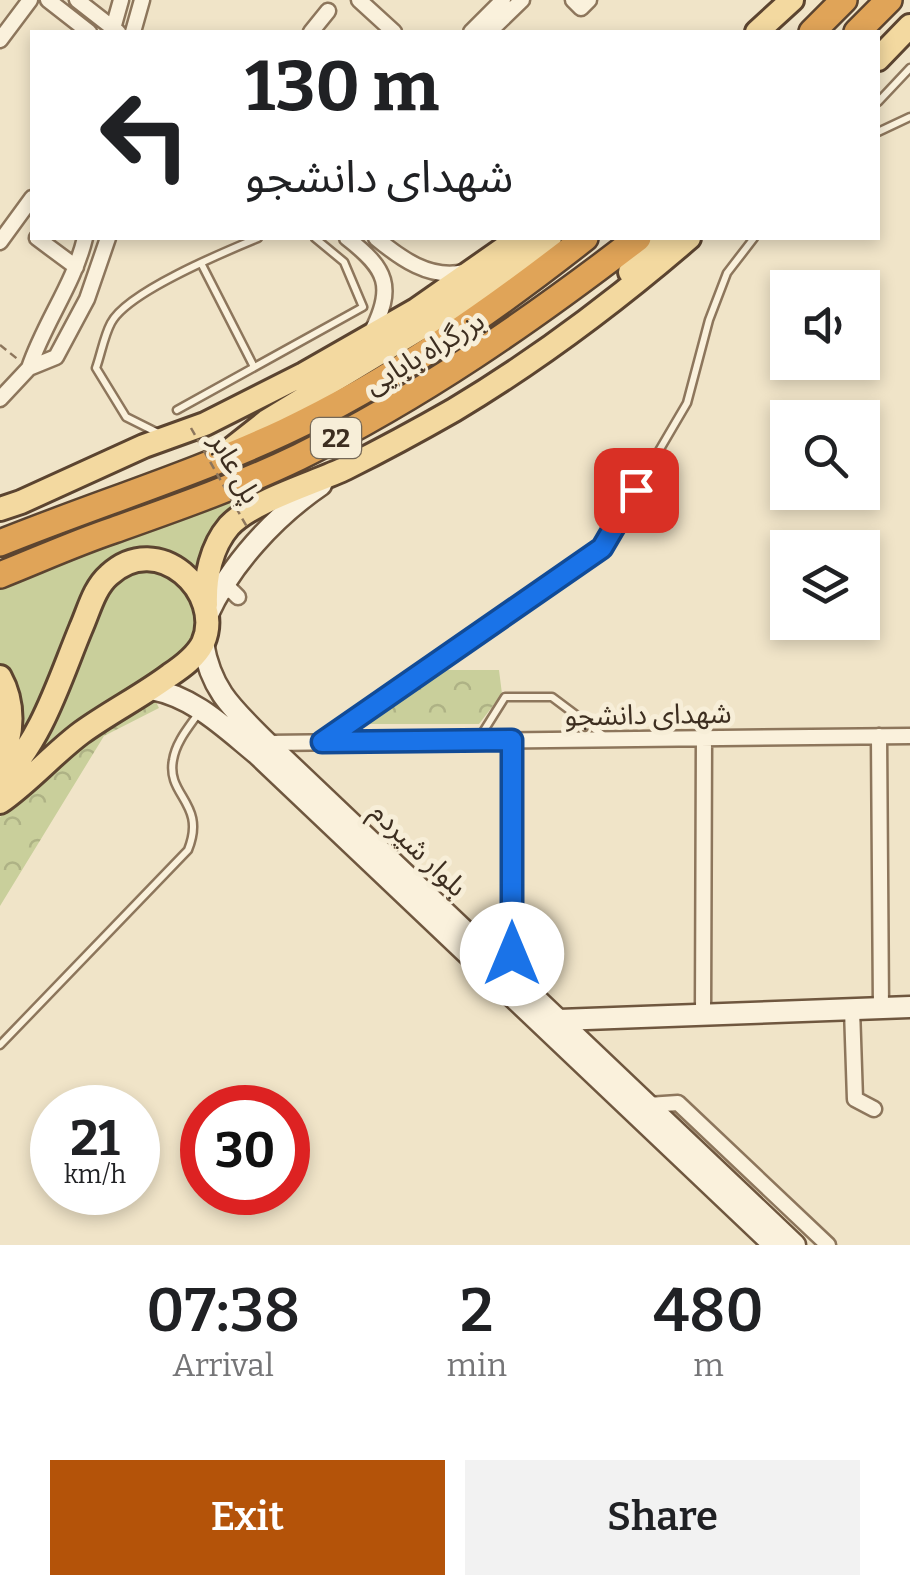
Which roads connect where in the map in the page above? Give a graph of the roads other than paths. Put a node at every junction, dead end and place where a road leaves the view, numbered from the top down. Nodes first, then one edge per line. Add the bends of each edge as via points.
1 (30, 0) edge
2 (48, 0) edge
3 (77, 0) edge
4 (120, 0) edge
5 (142, 0) edge
6 (359, 0) edge
7 (522, 0) edge
8 (573, 0) edge
9 (589, 0) edge
10 (792, 0) edge
11 (844, 0) edge
12 (889, 0) edge
13 (501, 8) edge
14 (328, 11) dead end
15 (910, 26) edge
16 (87, 30) edge
17 (113, 30) edge
18 (114, 30) edge
19 (134, 30) edge
20 (313, 30) edge
21 (392, 30) edge
22 (474, 30) edge
23 (759, 30) edge
24 (814, 30) edge
25 (859, 30) edge
26 (0, 40) edge
27 (880, 57) edge
28 (910, 68) edge
29 (880, 100) edge
30 (910, 117) edge
31 (880, 131) edge
32 (30, 201) edge
33 (16, 221) junction
34 (30, 232) edge
35 (42, 240) edge
36 (85, 240) edge
37 (107, 240) edge
38 (254, 240) edge
39 (317, 240) edge
40 (350, 240) edge
41 (516, 240) edge
42 (547, 240) edge
43 (582, 240) edge
44 (635, 240) edge
45 (660, 240) edge
46 (686, 240) edge
47 (752, 240) edge
48 (0, 242) edge
49 (381, 242) edge
50 (372, 258) junction
51 (79, 261) junction
52 (102, 261) junction
53 (201, 264) junction
54 (474, 270) junction
55 (594, 312) junction
56 (368, 340) junction
57 (29, 368) junction
58 (254, 368) junction
59 (0, 399) edge
60 (176, 410) dead end
61 (168, 436) junction
62 (223, 457) junction
63 (343, 469) junction
64 (0, 508) edge
65 (0, 543) edge
66 (0, 576) edge
67 (206, 618) junction
68 (203, 643) junction
69 (0, 678) edge
70 (157, 690) junction
71 (215, 704) junction
72 (879, 736) junction
73 (910, 736) edge
74 (704, 738) junction
75 (610, 739) junction
76 (512, 740) junction
77 (477, 741) junction
78 (322, 742) junction
79 (262, 748) junction
80 (0, 760) edge
81 (1, 797) edge
82 (512, 954) dead end
83 (910, 1007) edge
84 (881, 1008) junction
85 (852, 1009) junction
86 (703, 1015) junction
87 (554, 1025) junction
88 (0, 1045) edge
89 (648, 1105) junction
90 (874, 1109) dead end
91 (774, 1245) edge
92 (795, 1245) edge
93 (828, 1245) edge

1 - 26 street
2 - 16 street
3 - 17 street
4 - 18 street
5 - 19 street
6 - 21 street
7 - 13 street
8 - 9 street via 582,8
10 - 23 main road
11 - 24 highway
12 - 25 highway
13 - 22 street
14 - 20 street
15 - 27 main road
28 - 29 lane
30 - 31 lane
32 - 33 street
33 - 34 street
33 - 48 street
35 - 51 street
36 - 51 street
37 - 52 street
38 - 53 lane
39 - 58 lane via 344,262 362,308
40 - 50 street
41 - 54 main road
42 - 62 main road via 465,302 267,421
43 - 62 highway, بزرگراه بابایی / 22 via 402,366
44 - 66 highway, بزرگراه بابایی / 22 via 473,360 352,430 176,510
45 - 55 main road
46 - 55 main road
47 - 78 lane via 727,273 687,402 602,548
49 - 50 street
49 - 54 street via 433,272
50 - 56 street via 382,270 384,307
51 - 52 street
51 - 57 street
52 - 57 street via 56,357
53 - 58 lane
53 - 61 lane via 141,295 112,320 96,368 126,418
54 - 56 main road
55 - 63 main road via 455,409
56 - 61 main road via 205,424
57 - 59 street
58 - 60 lane
61 - 64 main road
62 - 65 highway, بزرگراه بابایی / 22
63 - 67 main road via 259,540
63 - 67 main road via 228,528 208,564
67 - 68 main road
67 - 81 main road via 194,585 177,566 142,560 112,572
68 - 70 main road
68 - 71 main road, بلوار شیردم
69 - 80 main road via 11,716
70 - 71 main road, بلوار شیردم
70 - 81 main road via 97,721
71 - 79 main road, بلوار شیردم
71 - 88 lane via 178,743 172,771 191,808 188,850
72 - 73 street, شهدای دانشجو
72 - 74 street, شهدای دانشجو
72 - 84 street
74 - 75 street, شهدای دانشجو
74 - 86 street
75 - 76 street, شهدای دانشجو
75 - 77 lane via 552,697 520,697 505,698
76 - 77 street, شهدای دانشجو
76 - 82 street
77 - 78 street, شهدای دانشجو
78 - 79 street, شهدای دانشجو
79 - 87 main road, بلوار شیردم
83 - 84 main road
84 - 85 main road
85 - 86 main road
85 - 90 street via 855,1100
86 - 87 main road
87 - 89 main road, بلوار شیردم
87 - 91 main road, بلوار شیردم
89 - 92 main road, بلوار شیردم
89 - 93 street via 678,1103

